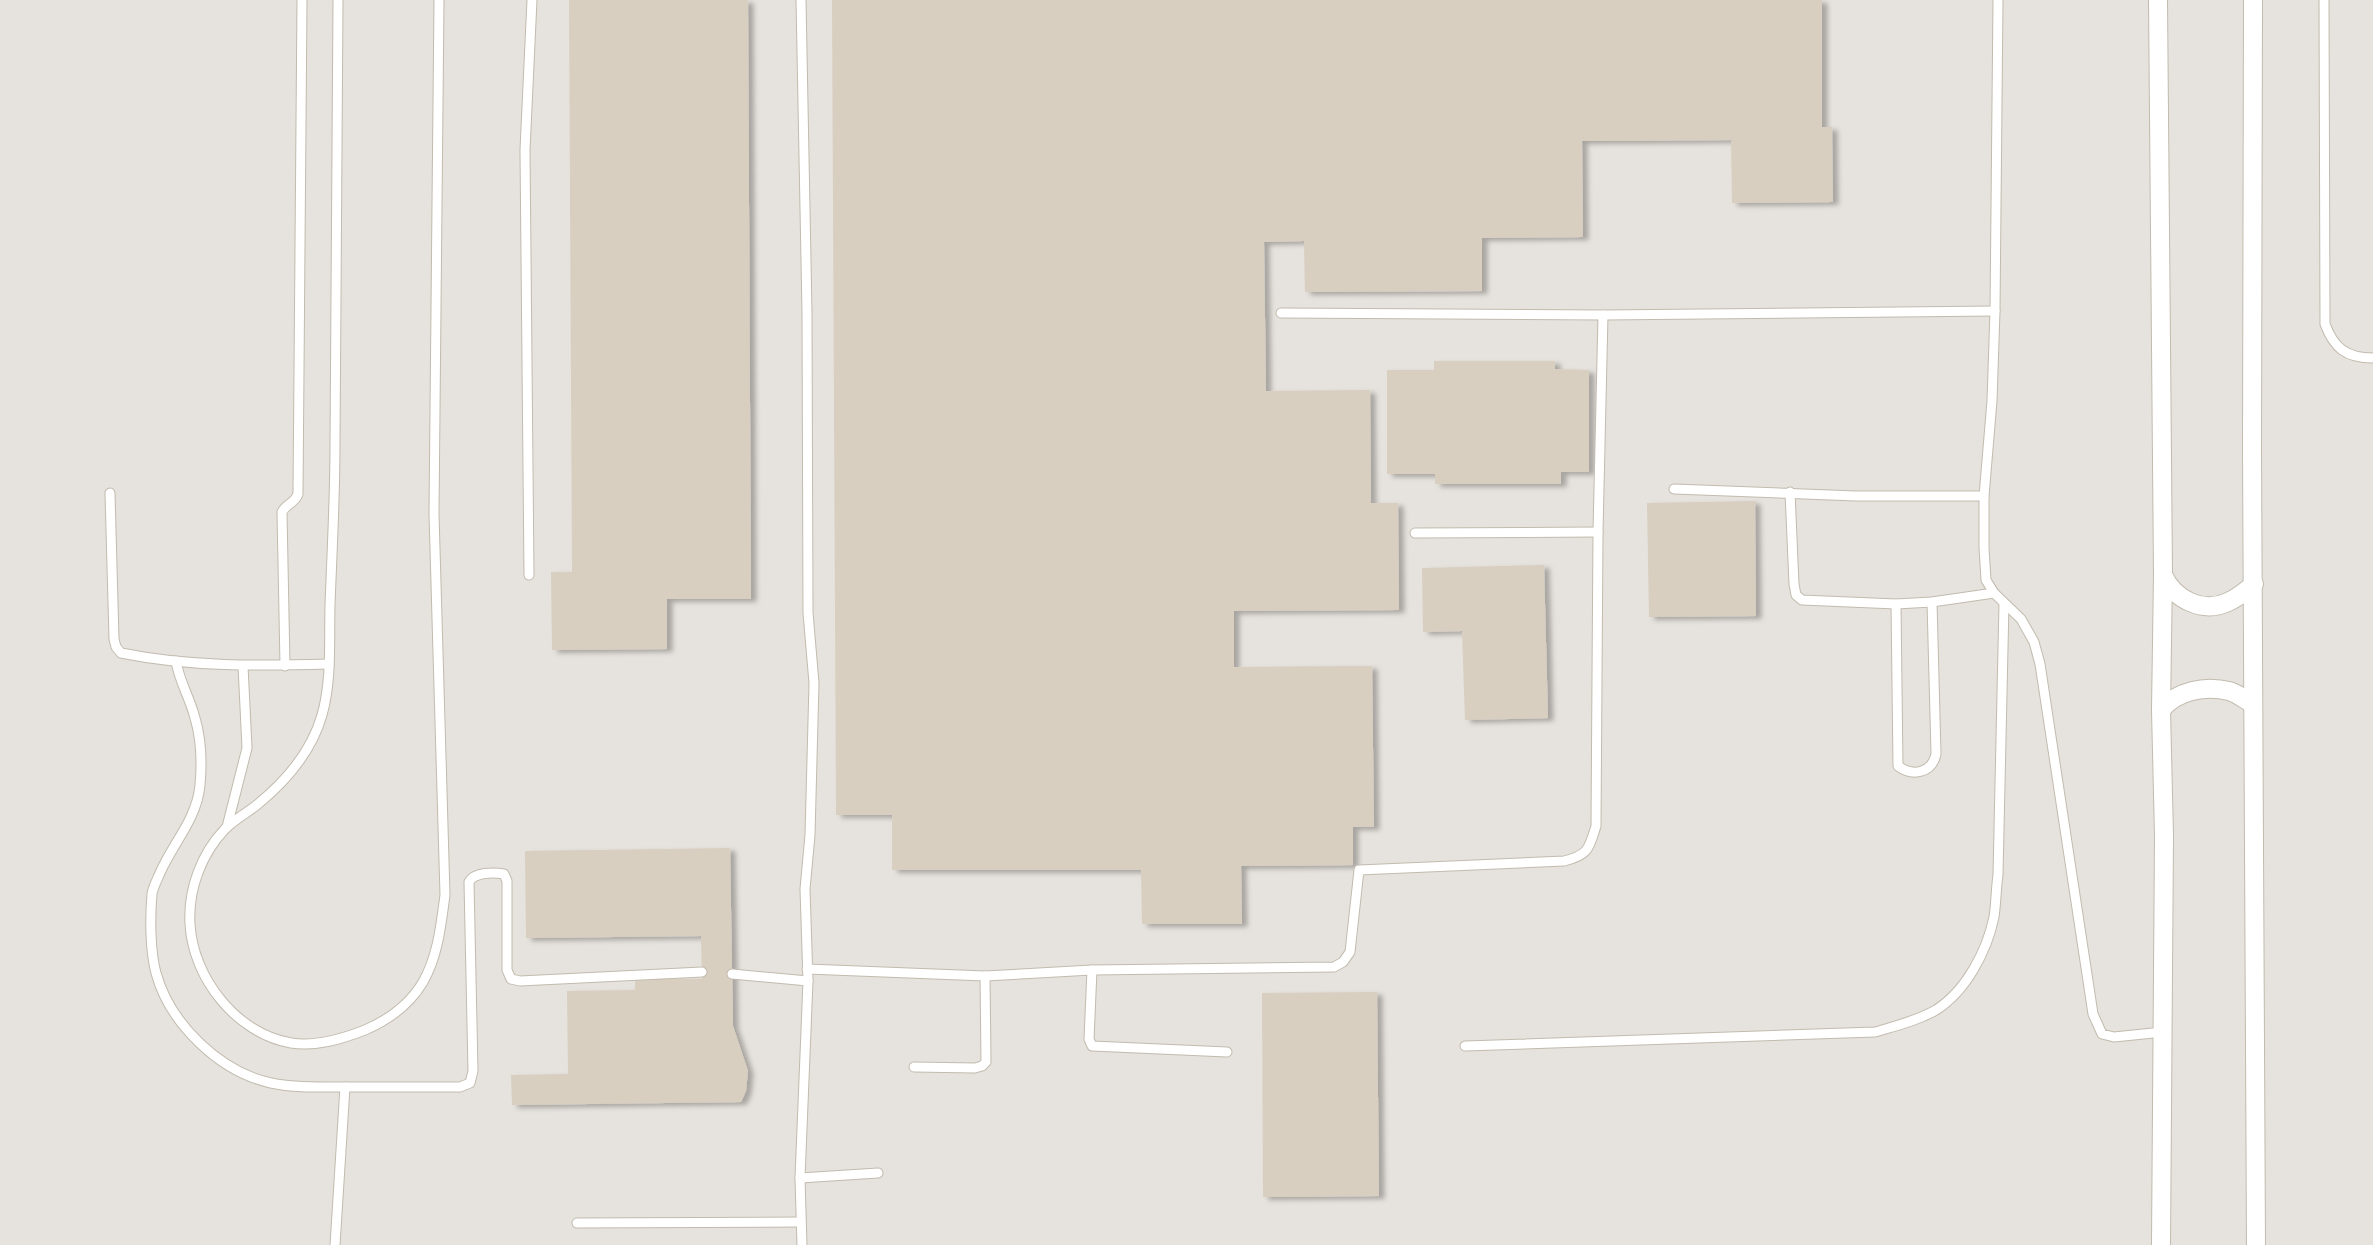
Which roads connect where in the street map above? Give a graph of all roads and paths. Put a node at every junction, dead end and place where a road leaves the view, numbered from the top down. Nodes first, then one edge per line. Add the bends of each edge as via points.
1 (302, 0) edge
2 (338, 0) edge
3 (439, 0) edge
4 (532, 0) edge
5 (801, 0) edge
6 (1998, 0) edge
7 (2158, 0) edge
8 (2253, 0) edge
9 (2324, 0) edge
10 (1994, 311) junction
11 (1281, 313) dead end
12 (1603, 315) junction
13 (2373, 358) edge
14 (1674, 490) dead end
15 (1790, 492) junction
16 (110, 493) dead end
17 (1984, 496) junction
18 (1598, 532) junction
19 (1415, 533) dead end
20 (528, 575) dead end
21 (2162, 575) junction
22 (2254, 584) junction
23 (1994, 593) junction
24 (1932, 602) junction
25 (2004, 603) junction
26 (1896, 604) junction
27 (176, 661) junction
28 (329, 664) junction
29 (243, 666) junction
30 (285, 666) junction
31 (2253, 704) junction
32 (2161, 710) junction
33 (227, 827) junction
34 (807, 969) junction
35 (1092, 970) junction
36 (702, 972) dead end
37 (732, 974) dead end
38 (985, 976) junction
39 (808, 981) junction
40 (2164, 1032) junction
41 (1465, 1046) dead end
42 (1227, 1052) dead end
43 (914, 1067) dead end
44 (345, 1087) junction
45 (878, 1173) dead end
46 (800, 1178) junction
47 (800, 1222) junction
48 (577, 1223) dead end
49 (335, 1245) edge
50 (802, 1245) edge
51 (2161, 1245) edge
52 (2256, 1245) edge

1 - 30 lane via 298,494 282,512
2 - 28 lane via 335,517
3 - 33 lane via 434,514 444,895 440,939 423,982 398,1012 345,1038 294,1044 272,1038 227,1008 212,990 201,966 191,941 189,920 192,890 207,853
4 - 20 lane via 525,150
5 - 34 lane via 808,613 814,683 810,835 805,889
6 - 10 lane
7 - 21 street
8 - 22 street
9 - 13 lane via 2325,324 2332,341 2346,354
10 - 12 lane
10 - 17 lane via 1992,401
11 - 12 lane
12 - 18 lane
14 - 15 lane
15 - 17 lane via 1856,496
15 - 26 lane via 1796,595 1802,600
16 - 27 lane via 116,647 121,653
17 - 23 lane via 1986,580
18 - 19 lane
18 - 35 lane via 1596,826 1589,849 1578,858 1564,861 1359,870 1350,952 1343,962 1334,967
21 - 22 street via 2174,592 2199,605 2228,602
21 - 32 street
22 - 31 street
23 - 24 lane
23 - 25 lane
24 - 26 lane
24 - 26 lane via 1936,754 1934,764 1919,772 1904,771 1898,766
25 - 40 lane via 2021,619 2034,642 2040,664 2092,1014 2102,1034 2114,1038
25 - 41 lane via 1998,875 1994,918 1978,961 1956,993 1936,1010 1875,1032
27 - 29 lane
27 - 44 lane via 196,718 200,785 196,806 152,892 151,928 156,973 170,1005 197,1040 233,1069 271,1083
28 - 30 lane
28 - 33 lane via 327,698 316,735 280,785
29 - 30 lane
29 - 33 lane via 247,748
31 - 32 street via 2230,691 2201,688 2168,701
31 - 52 street
32 - 40 street
34 - 38 lane
34 - 39 lane
35 - 38 lane
35 - 42 lane via 1089,1039 1092,1046
36 - 44 lane via 511,979 506,970 507,881 504,874 476,875 469,882 470,1083 460,1087
37 - 39 lane
38 - 43 lane via 986,1062 975,1068
39 - 46 lane
40 - 51 street
44 - 49 lane
45 - 46 lane
46 - 47 lane
47 - 48 lane
47 - 50 lane

